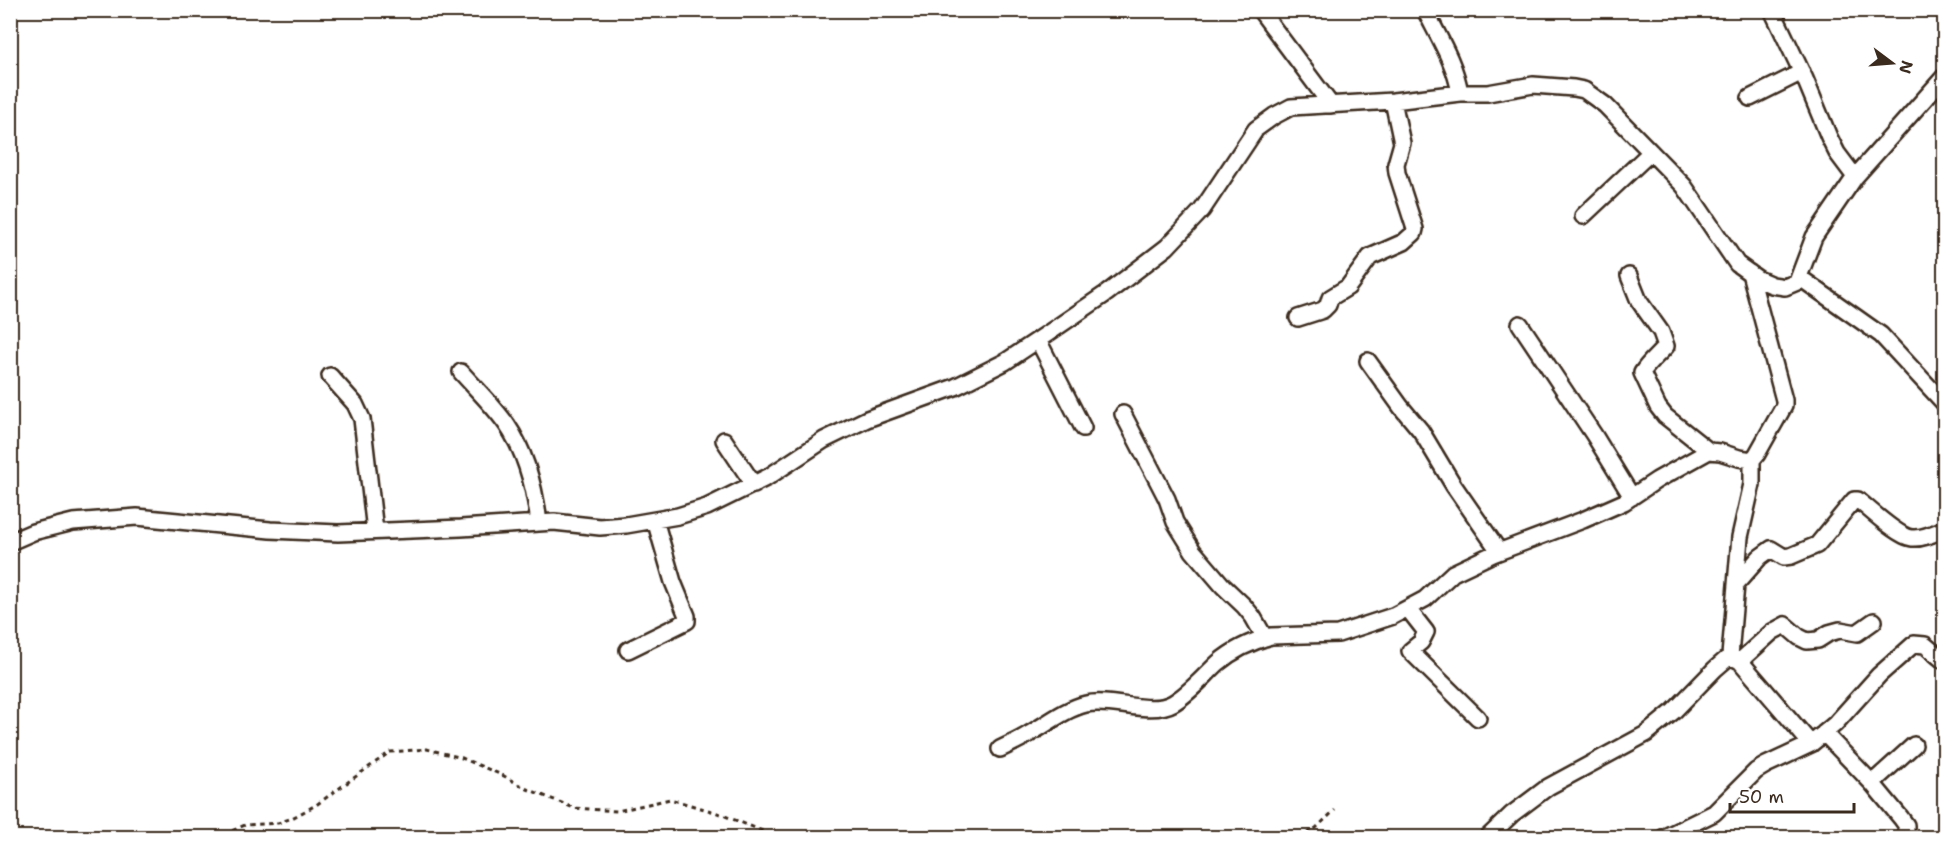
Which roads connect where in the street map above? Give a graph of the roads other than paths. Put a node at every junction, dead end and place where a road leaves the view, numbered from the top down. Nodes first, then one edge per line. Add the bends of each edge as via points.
1 (1260, 10) edge
2 (1425, 10) edge
3 (1772, 10) edge
4 (1802, 72) junction
5 (1944, 77) edge
6 (1461, 93) junction
7 (1750, 98) dead end
8 (1393, 101) junction
9 (1331, 105) junction
10 (1651, 152) junction
11 (1855, 177) junction
12 (1582, 216) dead end
13 (1750, 273) junction
14 (1629, 276) dead end
15 (1799, 278) junction
16 (1298, 318) dead end
17 (1520, 324) dead end
18 (1038, 340) junction
19 (1368, 361) dead end
20 (461, 372) dead end
21 (330, 376) dead end
22 (1944, 403) edge
23 (1123, 414) dead end
24 (1083, 428) dead end
25 (724, 440) dead end
26 (1708, 451) junction
27 (1752, 460) junction
28 (753, 485) junction
29 (1632, 497) junction
30 (655, 520) junction
31 (539, 523) junction
32 (1944, 529) edge
33 (375, 531) junction
34 (10, 542) edge
35 (1499, 551) junction
36 (1736, 584) junction
37 (1408, 609) junction
38 (1874, 621) dead end
39 (1265, 638) junction
40 (628, 650) dead end
41 (1735, 659) junction
42 (1944, 661) edge
43 (1478, 718) dead end
44 (1824, 733) junction
45 (1811, 744) junction
46 (1914, 745) dead end
47 (1000, 749) dead end
48 (1872, 783) junction
49 (1692, 831) edge
50 (1486, 837) edge
51 (1663, 837) edge
52 (1903, 837) edge

1 - 9 street
2 - 6 street via 1445,46
3 - 4 street
4 - 7 street
4 - 11 street via 1837,153
5 - 11 street
6 - 8 street
6 - 10 street via 1533,85 1584,90 1605,105
8 - 9 street
8 - 16 street via 1402,143 1396,164 1398,177 1414,233 1404,242 1370,257 1348,287 1330,298 1323,310
9 - 18 street via 1291,107 1256,129 1202,210 1167,247
10 - 12 street
10 - 13 street via 1684,186 1737,264
11 - 15 street via 1814,237
13 - 15 street via 1785,287
13 - 27 street via 1784,400
14 - 26 street via 1666,346 1642,373 1665,416
15 - 22 street via 1881,334
17 - 29 street
18 - 24 street
18 - 28 street via 955,387 867,419 824,440
19 - 35 street via 1421,431
20 - 31 street via 508,426 526,466
21 - 33 street via 362,418
23 - 39 street via 1193,551 1244,606
25 - 28 street
26 - 27 street
26 - 29 street
27 - 36 street via 1753,478 1740,537
28 - 30 street via 707,507
29 - 35 street
30 - 31 street via 600,527
30 - 40 street via 687,621
31 - 33 street
32 - 36 street via 1912,538 1854,500 1817,545 1784,557 1772,549
33 - 34 street via 270,530 138,517 74,522
35 - 37 street via 1453,573
36 - 41 street
37 - 39 street via 1338,634
37 - 43 street via 1426,632 1410,651
38 - 41 street via 1857,633 1840,630 1812,641 1799,637 1785,625
39 - 47 street via 1221,661 1172,703 1157,707 1099,702 1084,705
41 - 45 street
41 - 50 street via 1715,669 1646,734 1548,787
42 - 44 street via 1925,645 1914,644
44 - 45 street
44 - 48 street
45 - 49 street via 1756,771
46 - 48 street
48 - 52 street via 1906,825
49 - 51 street

